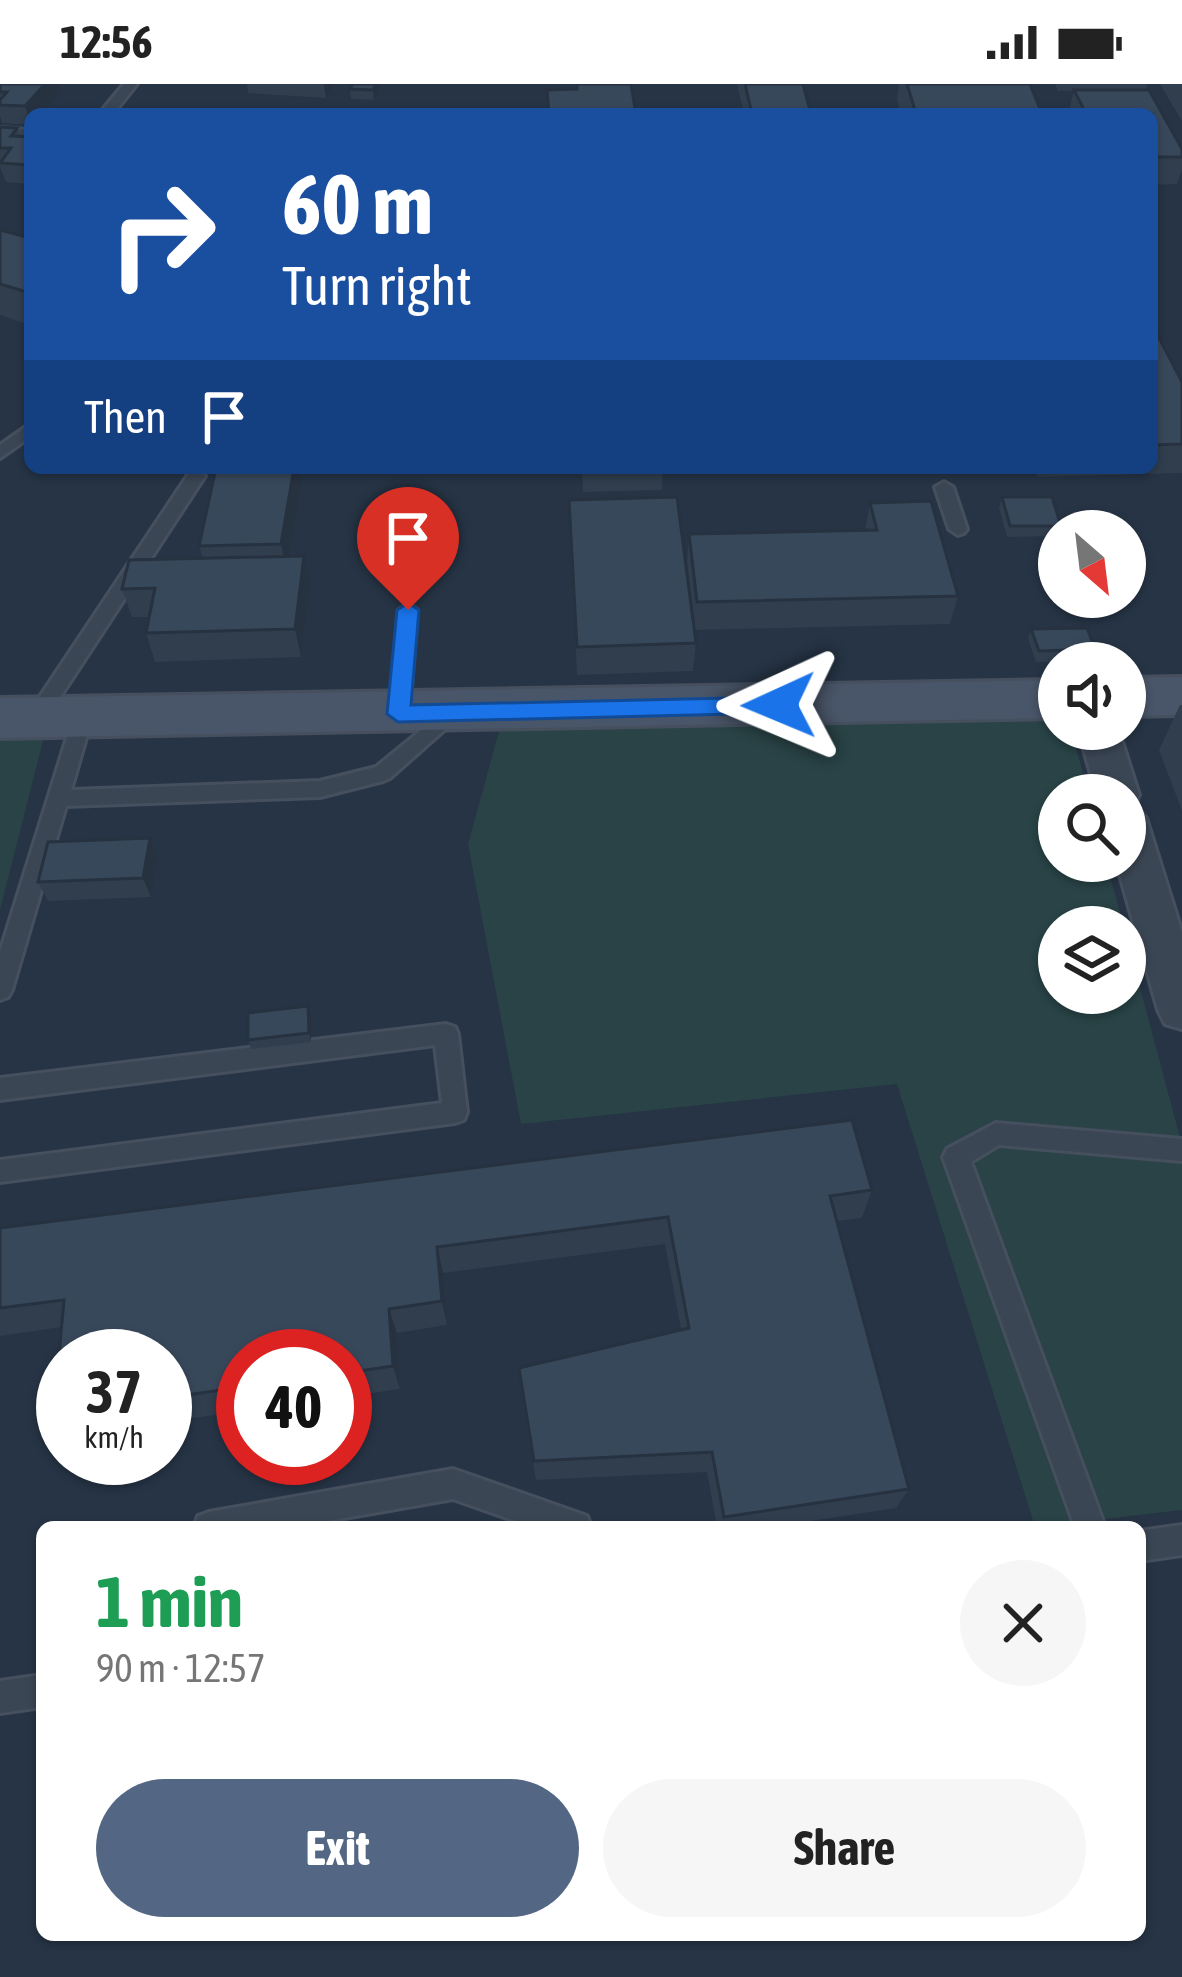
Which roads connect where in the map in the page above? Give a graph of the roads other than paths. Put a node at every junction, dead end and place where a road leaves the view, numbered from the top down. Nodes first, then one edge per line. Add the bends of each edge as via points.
1 (131, 84) edge
2 (111, 108) edge
3 (196, 476) dead end
4 (944, 487) dead end
5 (958, 529) dead end
6 (408, 610) dead end
7 (1182, 696) edge
8 (1146, 697) edge
9 (1038, 699) edge
10 (425, 713) junction
11 (40, 718) edge
12 (58, 797) junction
13 (1144, 882) edge
14 (0, 990) edge
15 (1182, 1010) edge
16 (0, 1089) edge
17 (1182, 1150) edge
18 (0, 1171) edge
19 (243, 1521) edge
20 (559, 1521) edge
21 (1088, 1521) edge
22 (1182, 1540) edge
23 (1146, 1545) edge
24 (36, 1691) edge
25 (0, 1697) edge

1 - 2 lane
3 - 11 lane
4 - 5 lane
6 - 10 lane
7 - 8 street
9 - 10 street
10 - 11 street
10 - 12 lane via 383,773 320,790
11 - 12 lane
12 - 14 lane
13 - 15 street
16 - 18 lane via 446,1034 455,1112
17 - 21 lane via 996,1134 956,1157
19 - 20 lane via 453,1484
22 - 23 lane
24 - 25 lane

